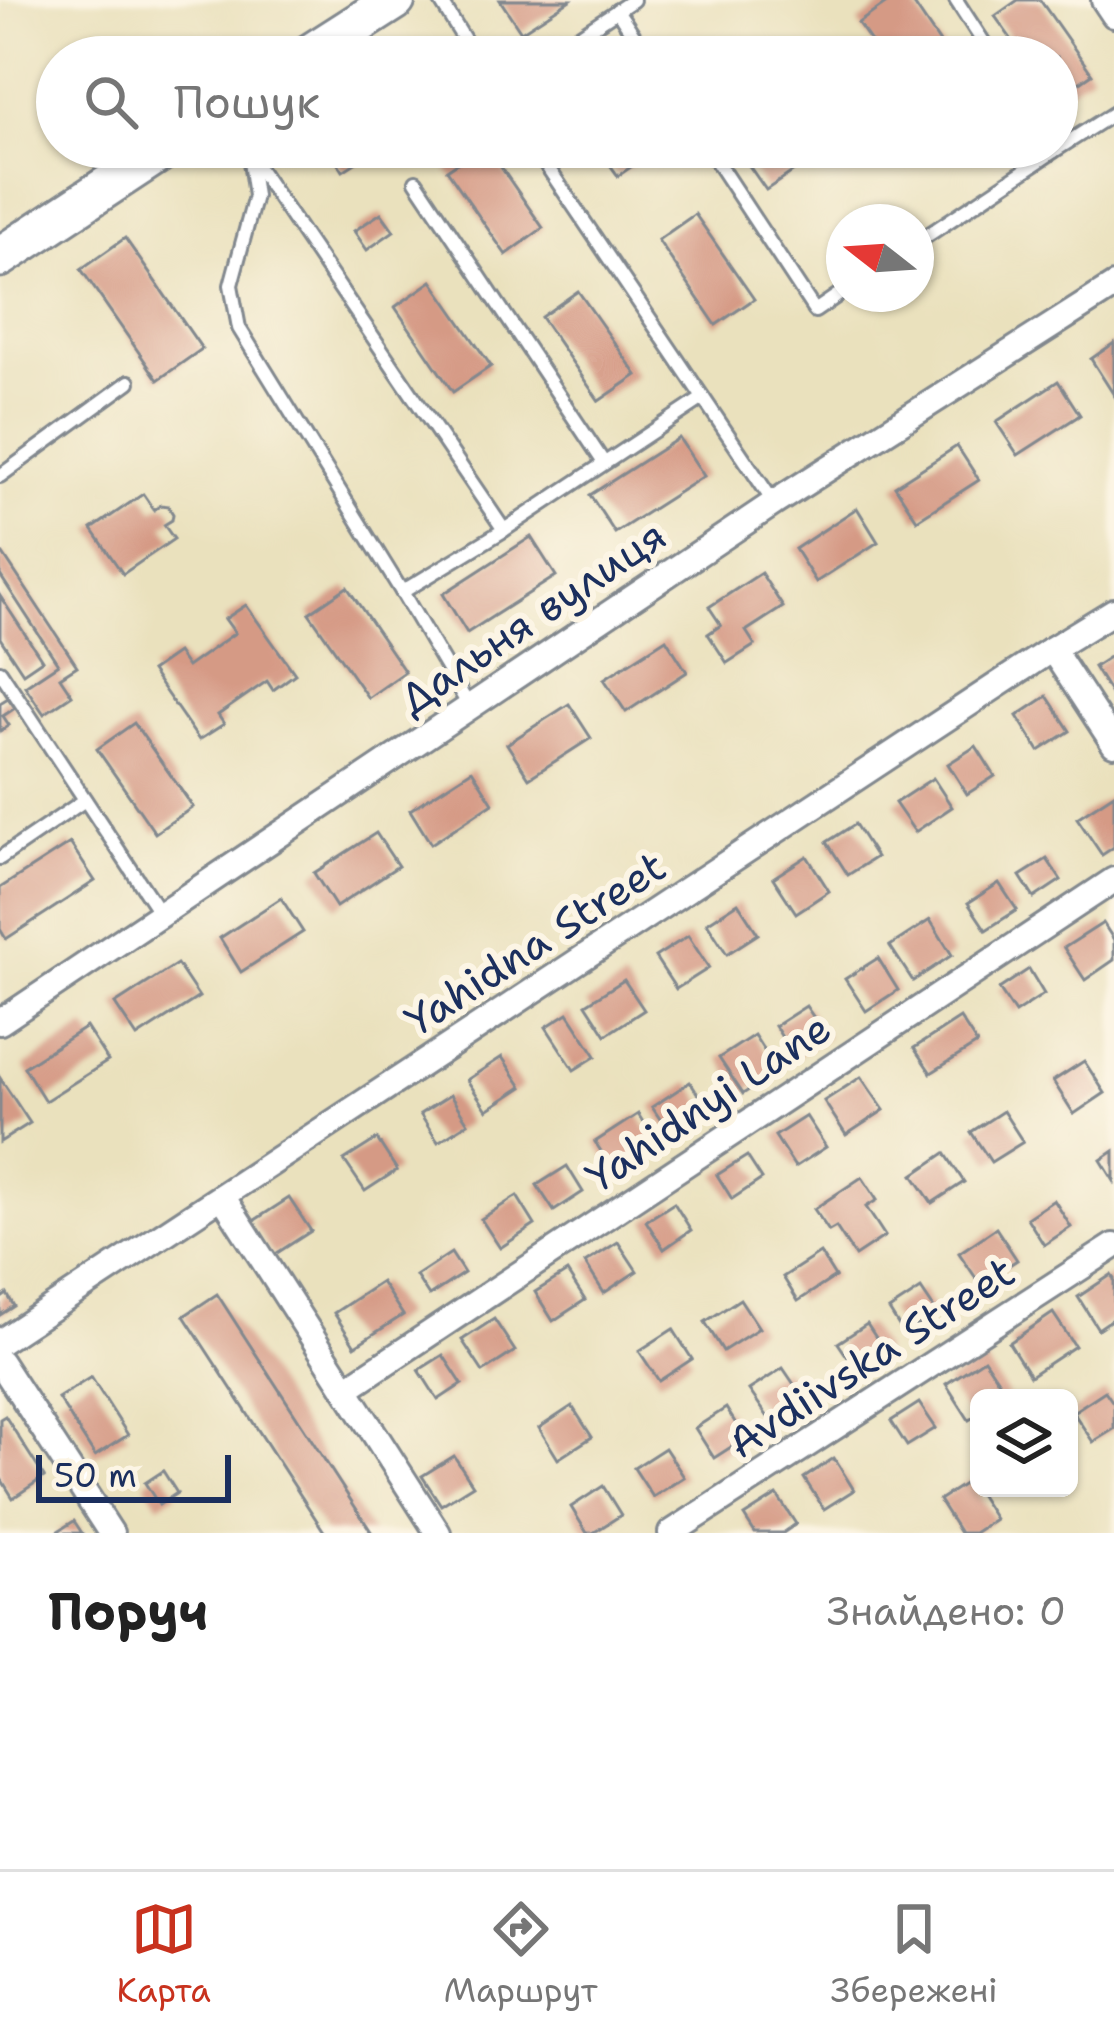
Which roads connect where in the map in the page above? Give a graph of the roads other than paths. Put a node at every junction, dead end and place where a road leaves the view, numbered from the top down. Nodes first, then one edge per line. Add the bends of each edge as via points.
1 (395, 0) edge
2 (440, 0) edge
3 (633, 0) edge
4 (956, 0) edge
5 (1104, 0) edge
6 (617, 10) junction
7 (1114, 16) edge
8 (339, 36) edge
9 (463, 36) edge
10 (579, 36) edge
11 (634, 36) edge
12 (979, 36) edge
13 (1114, 113) edge
14 (1078, 134) edge
15 (135, 168) edge
16 (250, 168) edge
17 (259, 168) edge
18 (548, 168) edge
19 (721, 168) edge
20 (1025, 168) edge
21 (416, 182) dead end
22 (934, 231) edge
23 (0, 257) edge
24 (1114, 286) edge
25 (826, 303) edge
26 (129, 382) dead end
27 (703, 398) junction
28 (604, 464) junction
29 (0, 476) edge
30 (774, 503) junction
31 (504, 530) junction
32 (402, 592) junction
33 (1114, 611) edge
34 (1052, 649) junction
35 (0, 671) edge
36 (469, 706) junction
37 (1114, 744) edge
38 (85, 800) junction
39 (0, 858) edge
40 (1114, 880) edge
41 (160, 914) junction
42 (0, 1022) edge
43 (222, 1196) junction
44 (1114, 1246) edge
45 (0, 1342) edge
46 (0, 1361) edge
47 (346, 1389) junction
48 (111, 1533) edge
49 (438, 1533) edge
50 (670, 1533) edge

1 - 8 main road
2 - 9 lane
3 - 6 lane
4 - 12 lane
5 - 7 street
6 - 10 lane
6 - 11 lane
13 - 14 lane
15 - 23 main road
16 - 32 lane via 255,196 231,285 239,328
17 - 31 lane
18 - 27 lane
19 - 25 lane via 815,311
20 - 22 lane
21 - 28 lane
24 - 30 street, Дальня вулиця
26 - 29 lane
27 - 28 lane
27 - 30 lane
28 - 31 lane
30 - 36 street, Дальня вулиця
31 - 32 lane
32 - 36 lane
33 - 34 street, Yahidna Street
34 - 37 street
34 - 43 street, Yahidna Street
35 - 38 lane
36 - 41 street, Дальня вулиця
38 - 39 lane
38 - 41 lane
40 - 47 street, Yahidnyi Lane
41 - 42 street, Дальня вулиця
43 - 45 street, Yahidna Street
43 - 47 street
44 - 50 street, Avdiivska Street
46 - 48 street
47 - 49 street

